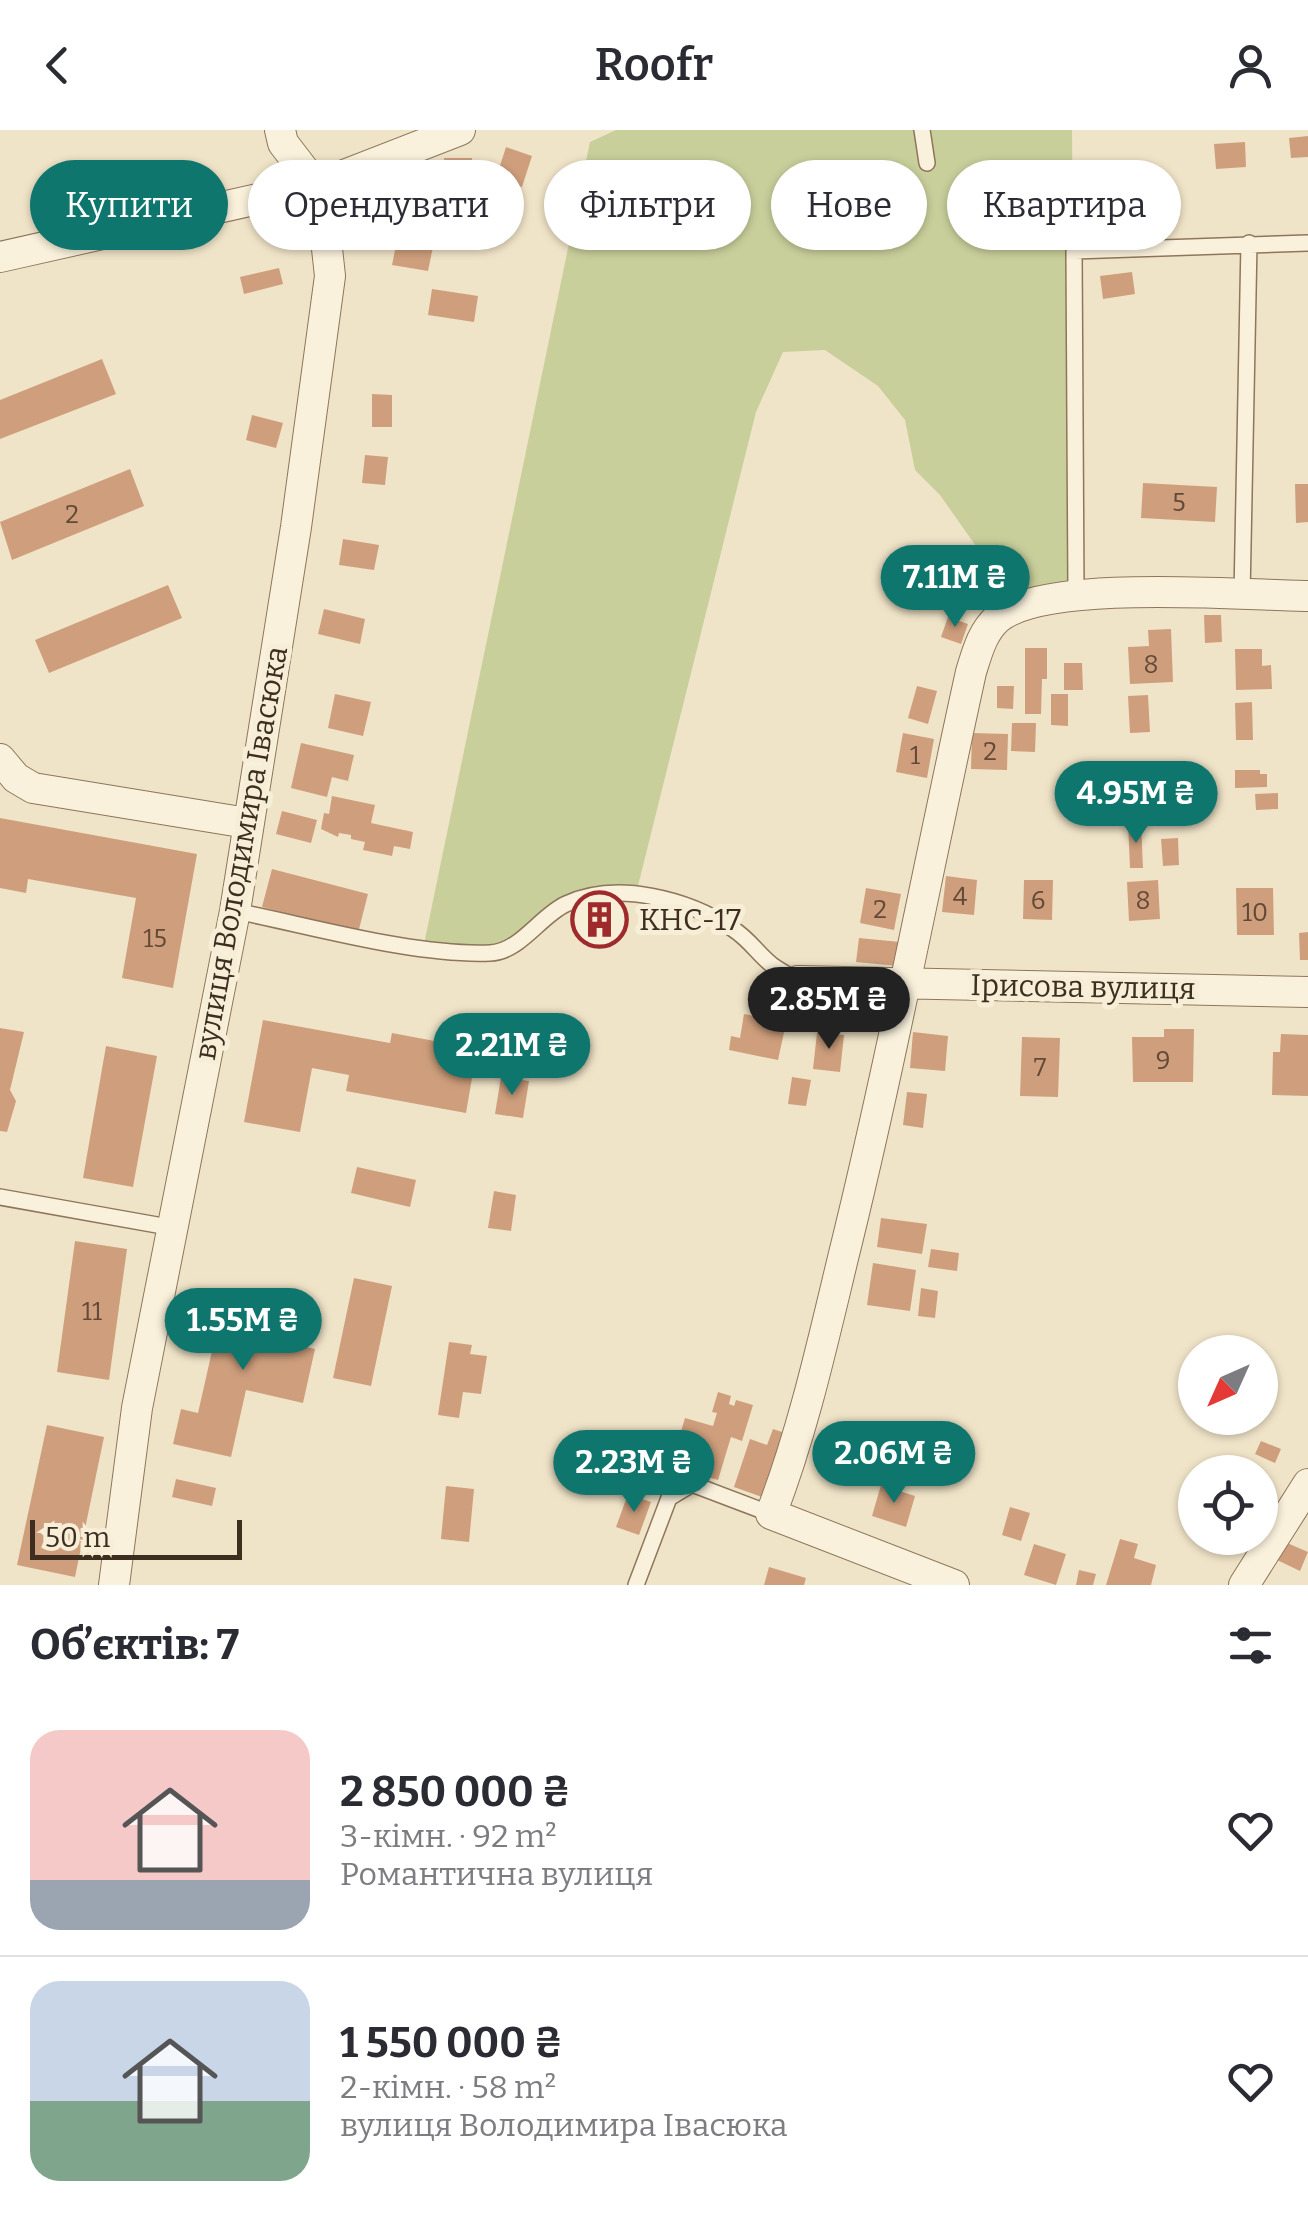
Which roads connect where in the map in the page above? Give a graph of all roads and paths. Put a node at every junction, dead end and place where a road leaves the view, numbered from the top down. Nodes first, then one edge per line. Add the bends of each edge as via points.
1 (280, 130) edge
2 (460, 130) edge
3 (922, 130) edge
4 (296, 160) edge
5 (383, 160) edge
6 (927, 160) edge
7 (248, 201) edge
8 (1248, 243) junction
9 (1308, 243) edge
10 (327, 250) edge
11 (0, 256) edge
12 (1076, 593) junction
13 (1242, 596) junction
14 (1308, 596) edge
15 (0, 759) edge
16 (248, 822) junction
17 (234, 911) junction
18 (798, 981) joint
19 (902, 983) junction
20 (1308, 992) edge
21 (0, 1197) edge
22 (174, 1228) junction
23 (1308, 1484) edge
24 (771, 1514) junction
25 (114, 1585) edge
26 (636, 1585) edge
27 (954, 1585) edge
28 (1244, 1585) edge

1 - 4 street, вулиця Володимира Івасюка
2 - 5 street
3 - 6 lane
7 - 11 street
8 - 9 lane
8 - 12 lane via 1074,252
8 - 13 lane
10 - 16 street, вулиця Володимира Івасюка via 330,276 296,526
12 - 13 street
12 - 19 street via 1018,606 981,640
13 - 14 street
15 - 16 street via 33,788
16 - 17 street, вулиця Володимира Івасюка
17 - 18 lane via 423,948 493,954 564,905 596,895 636,894 709,916
17 - 22 street, вулиця Володимира Івасюка
18 - 19 street, Ірисова вулиця
19 - 20 street, Ірисова вулиця
19 - 24 street via 874,1132 795,1454
21 - 22 lane
22 - 25 street, вулиця Володимира Івасюка via 137,1408
23 - 28 street
24 - 26 lane via 692,1484 669,1498
24 - 27 street

